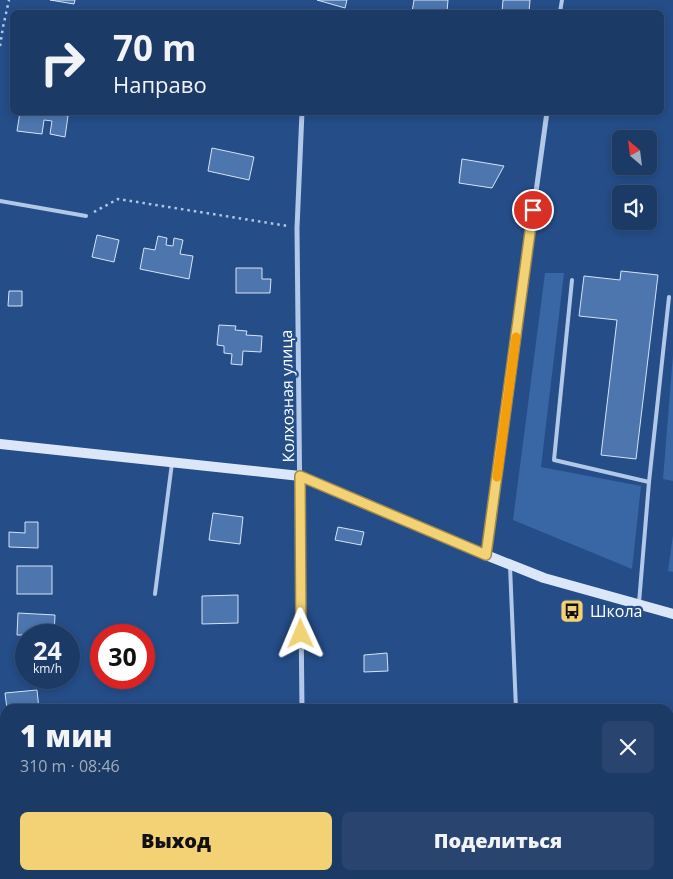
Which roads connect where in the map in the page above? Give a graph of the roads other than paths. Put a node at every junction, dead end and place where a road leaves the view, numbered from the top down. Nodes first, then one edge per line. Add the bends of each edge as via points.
1 (302, 115) edge
2 (547, 115) edge
3 (0, 201) edge
4 (86, 216) road end
5 (572, 280) dead end
6 (669, 296) dead end
7 (0, 444) edge
8 (172, 462) junction
9 (300, 476) junction
10 (649, 482) junction
11 (486, 555) junction
12 (510, 564) junction
13 (155, 594) dead end
14 (639, 605) junction
15 (673, 614) edge
16 (302, 704) edge
17 (516, 704) edge

1 - 9 street, Колхозная улица via 297,228
2 - 11 street
3 - 4 lane
5 - 10 lane via 554,460
6 - 10 lane
7 - 8 street
8 - 9 street
8 - 13 lane
9 - 11 street
9 - 16 street, Колхозная улица
10 - 14 lane
11 - 12 street
12 - 14 street via 544,578
12 - 17 lane
14 - 15 street

